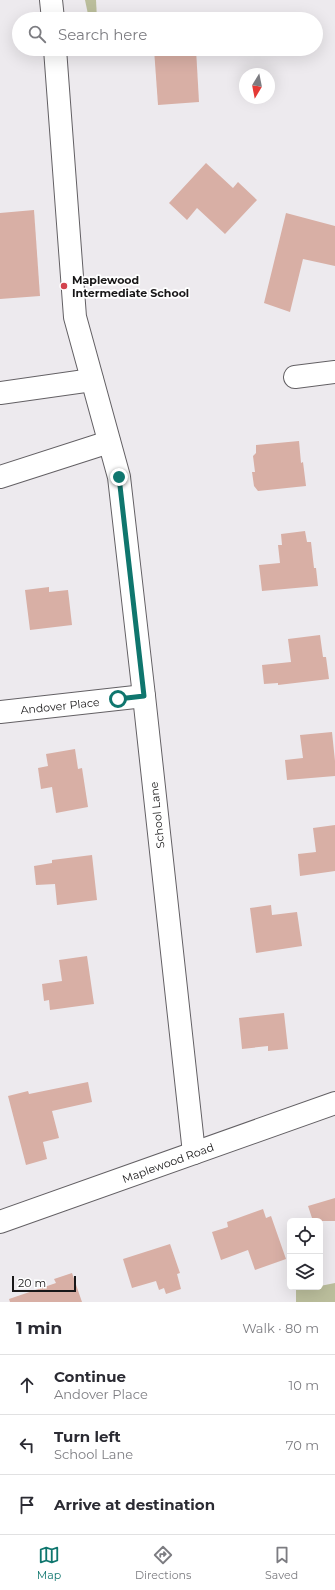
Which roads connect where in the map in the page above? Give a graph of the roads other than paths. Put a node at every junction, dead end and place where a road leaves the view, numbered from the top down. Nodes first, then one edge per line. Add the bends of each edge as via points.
1 (51, 0) edge
2 (52, 12) edge
3 (56, 56) edge
4 (335, 372) edge
5 (295, 377) dead end
6 (92, 380) junction
7 (0, 392) edge
8 (109, 442) junction
9 (0, 477) edge
10 (144, 696) junction
11 (0, 712) edge
12 (335, 1103) edge
13 (194, 1153) junction
14 (0, 1222) edge

1 - 2 street
3 - 6 street, School Lane via 75,317
4 - 5 street
6 - 7 street
6 - 8 street, School Lane
8 - 9 street
8 - 10 street, School Lane via 119,477
10 - 11 street, Andover Place
10 - 13 street, School Lane
12 - 13 street, Maplewood Road
13 - 14 street, Maplewood Road

